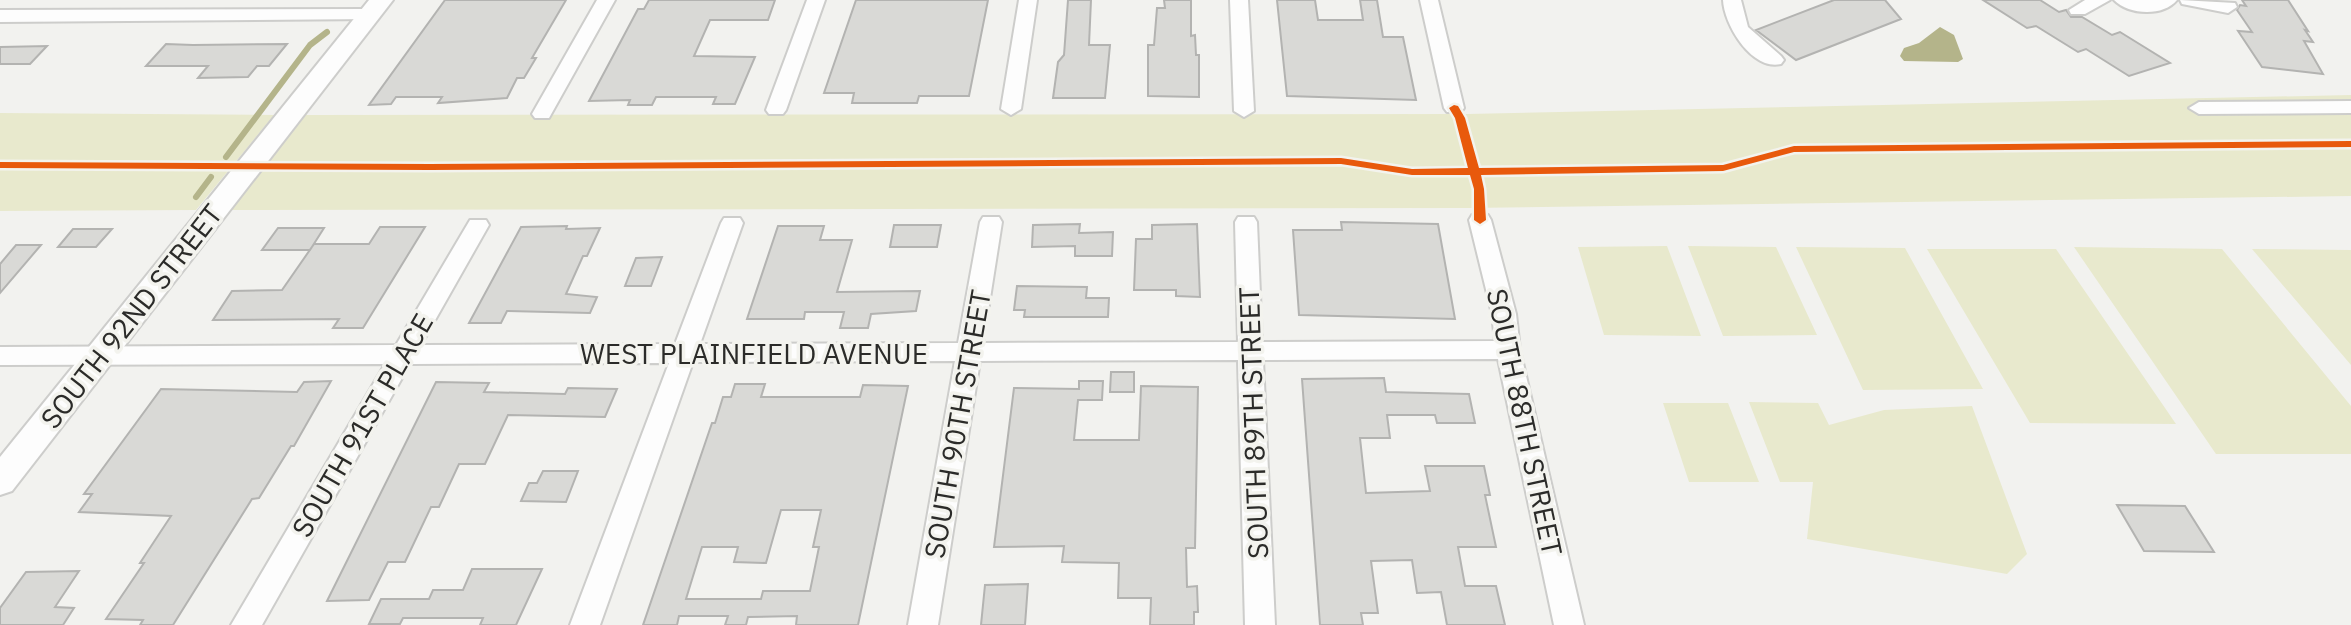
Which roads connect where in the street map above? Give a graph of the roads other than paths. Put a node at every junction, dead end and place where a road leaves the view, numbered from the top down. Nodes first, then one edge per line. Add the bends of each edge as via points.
1 (606, 0) edge
2 (816, 0) edge
3 (1028, 0) edge
4 (1239, 0) edge
5 (1429, 0) edge
6 (1732, 0) edge
7 (2101, 0) edge
8 (2123, 0) edge
9 (2168, 0) edge
10 (2189, 0) edge
11 (375, 7) edge
12 (2228, 7) dead end
13 (2078, 10) dead end
14 (0, 16) edge
15 (1774, 60) dead end
16 (2351, 107) edge
17 (1454, 108) dead end
18 (2199, 108) dead end
19 (1011, 109) dead end
20 (776, 110) dead end
21 (1244, 111) dead end
22 (542, 114) dead end
23 (1480, 220) dead end
24 (991, 222) dead end
25 (1246, 222) dead end
26 (732, 223) dead end
27 (478, 225) dead end
28 (1508, 350) junction
29 (1251, 351) junction
30 (686, 353) junction
31 (969, 353) junction
32 (403, 354) junction
33 (101, 355) junction
34 (0, 356) edge
35 (0, 481) edge
36 (246, 625) edge
37 (585, 625) edge
38 (923, 625) edge
39 (1260, 625) edge
40 (1569, 625) edge

1 - 22 street
2 - 20 street
3 - 19 street
4 - 21 street
5 - 17 street
6 - 15 street via 1733,19 1745,38
7 - 13 street
8 - 9 street via 2161,6
10 - 12 street
11 - 14 street
11 - 33 main road, SOUTH 92ND STREET
16 - 18 street
23 - 28 street, SOUTH 88TH STREET
24 - 31 street, SOUTH 90TH STREET
25 - 29 street, SOUTH 89TH STREET
26 - 30 street
27 - 32 street, SOUTH 91ST PLACE
28 - 29 street, WEST PLAINFIELD AVENUE
28 - 40 street, SOUTH 88TH STREET
29 - 31 street, WEST PLAINFIELD AVENUE
29 - 39 street, SOUTH 89TH STREET
30 - 31 street, WEST PLAINFIELD AVENUE
30 - 32 street, WEST PLAINFIELD AVENUE
30 - 37 street
31 - 38 street, SOUTH 90TH STREET
32 - 33 street, WEST PLAINFIELD AVENUE
32 - 36 street, SOUTH 91ST PLACE
33 - 34 street, WEST PLAINFIELD AVENUE
33 - 35 main road, SOUTH 92ND STREET

